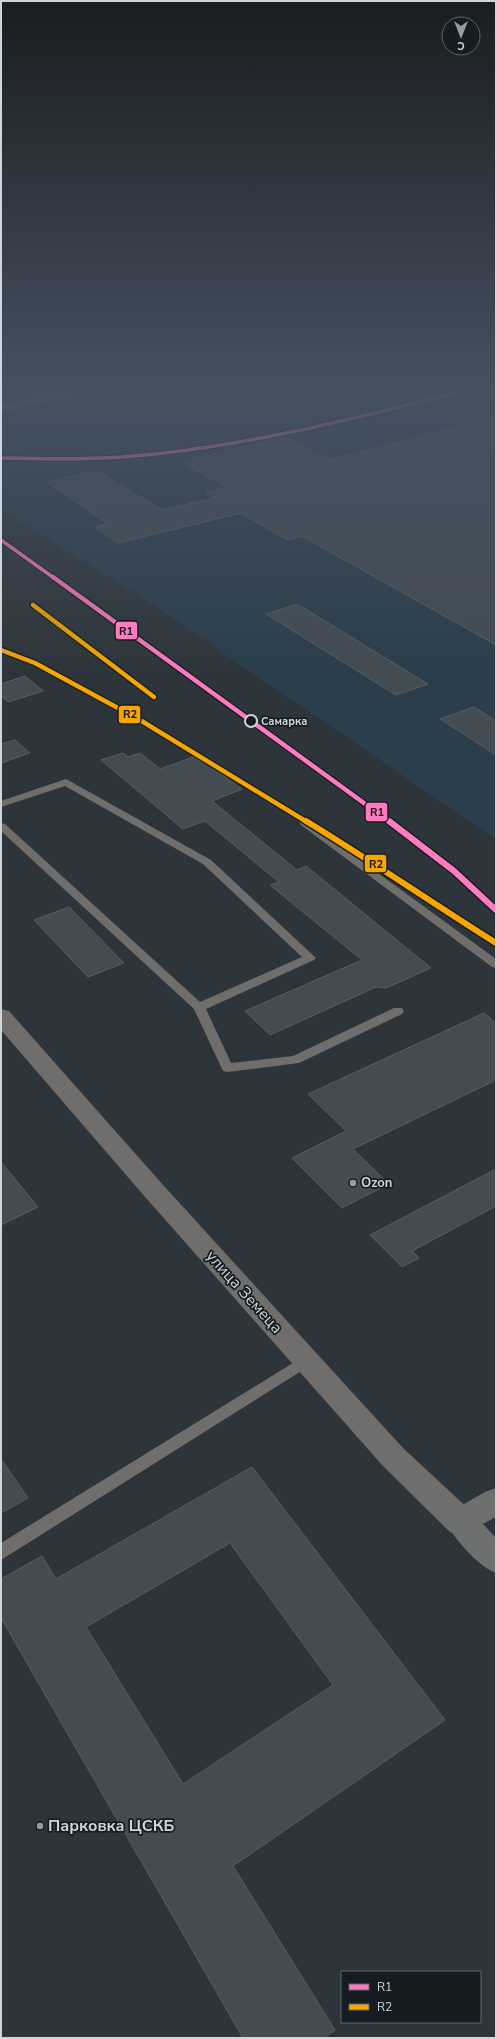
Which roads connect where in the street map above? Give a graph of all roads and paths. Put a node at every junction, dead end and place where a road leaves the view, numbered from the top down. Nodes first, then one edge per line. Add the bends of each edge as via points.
1 (1, 804) edge
2 (305, 823) dead end
3 (1, 826) edge
4 (496, 964) edge
5 (199, 1008) junction
6 (398, 1011) dead end
7 (1, 1016) edge
8 (306, 1361) junction
9 (496, 1501) edge
10 (461, 1522) junction
11 (1, 1552) edge
12 (496, 1559) edge

1 - 5 lane via 66,782 207,862 310,958
2 - 4 lane
3 - 5 lane
5 - 6 lane via 227,1068 294,1060
7 - 8 street, улица Земеца
8 - 10 street, улица Земеца via 393,1456
8 - 11 lane
9 - 10 main road
10 - 12 main road, улица Земеца

